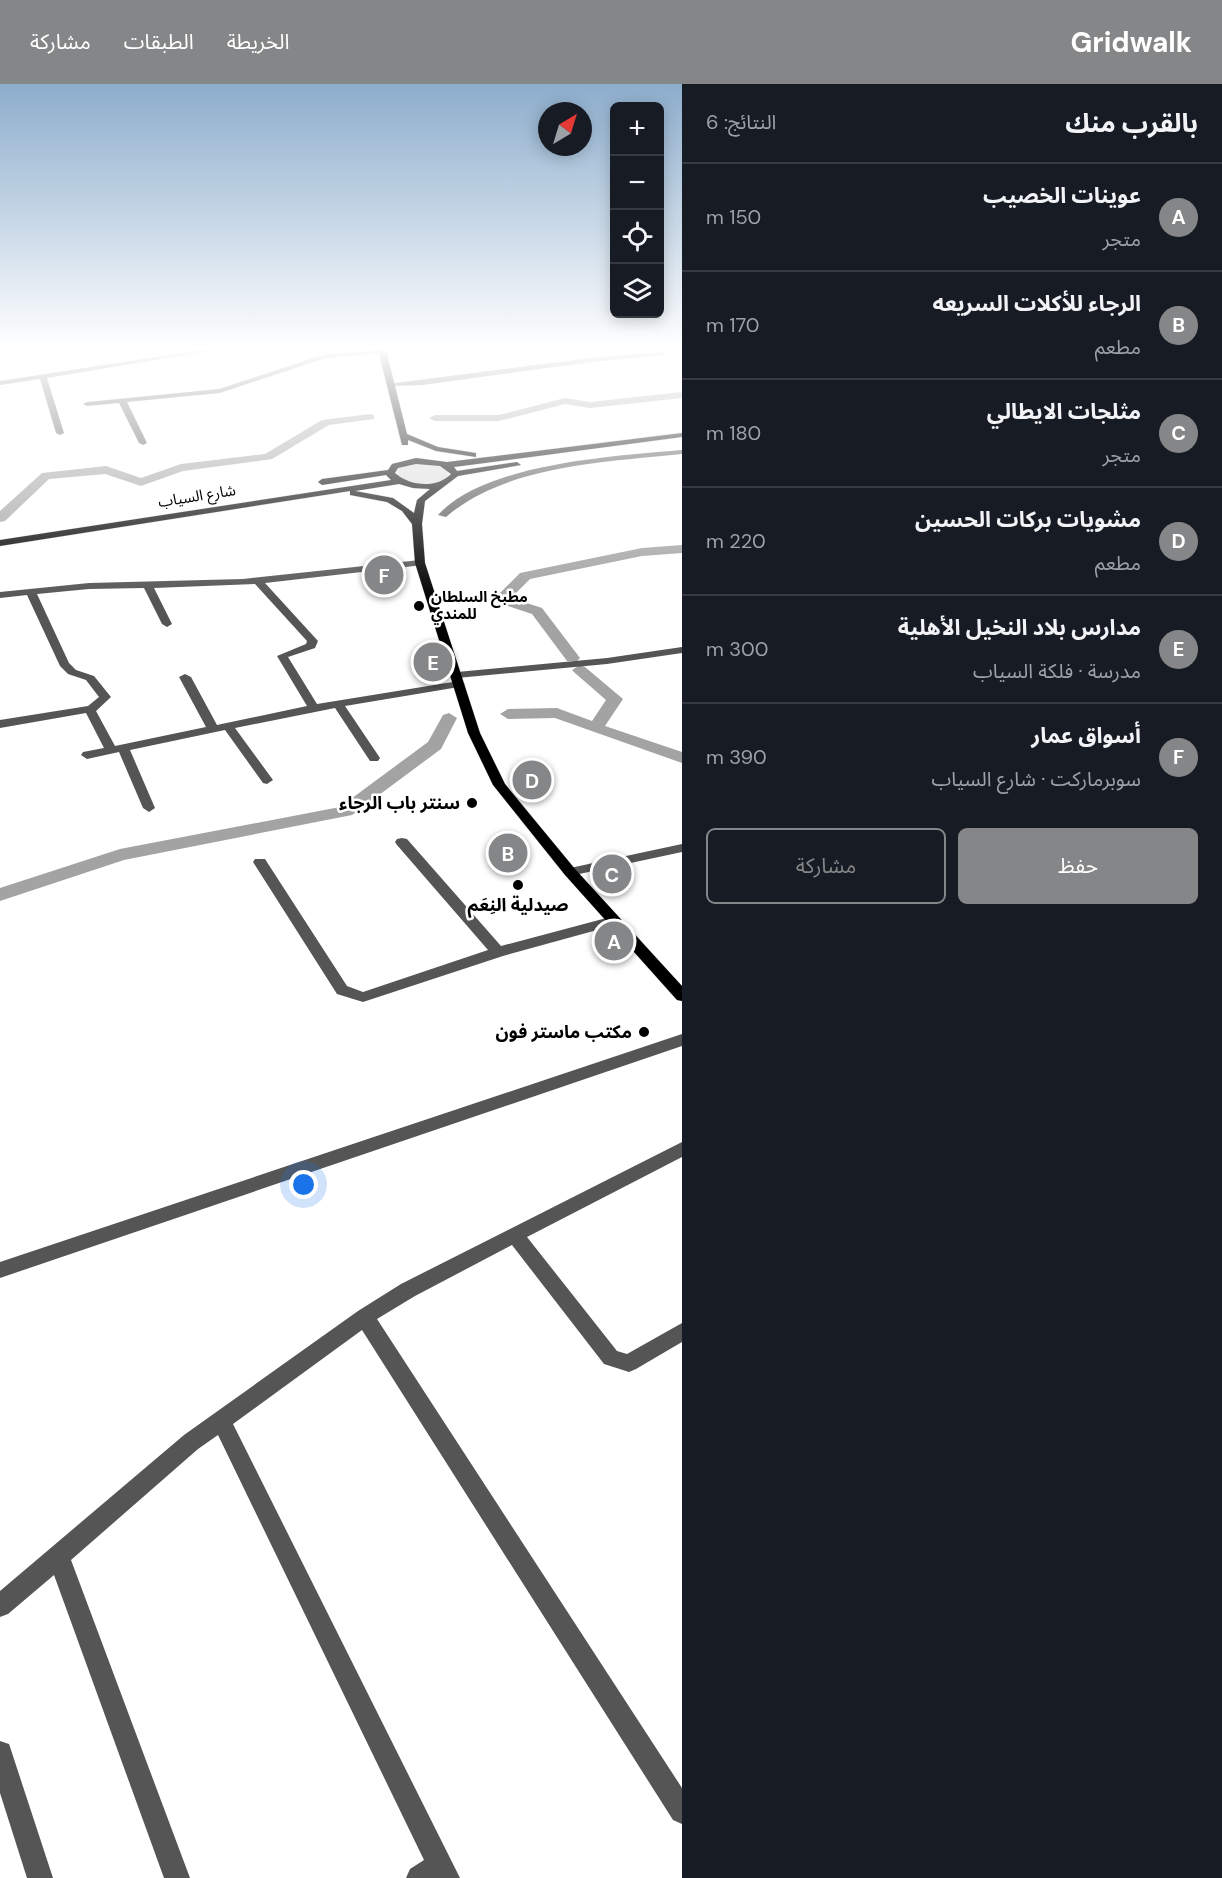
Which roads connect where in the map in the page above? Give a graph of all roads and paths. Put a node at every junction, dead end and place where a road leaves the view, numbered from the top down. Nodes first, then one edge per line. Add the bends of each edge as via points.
1 (138, 434) edge
2 (403, 435) joint
3 (682, 435) edge
4 (143, 443) dead end
5 (682, 443) edge
6 (407, 452) junction
7 (682, 452) edge
8 (518, 454) junction
9 (424, 460) junction
10 (401, 463) junction
11 (446, 465) junction
12 (390, 472) junction
13 (455, 474) junction
14 (404, 483) junction
15 (443, 483) junction
16 (298, 486) dead end
17 (326, 492) junction
18 (421, 500) junction
19 (443, 515) dead end
20 (417, 524) junction
21 (0, 543) edge
22 (420, 563) junction
23 (257, 580) junction
24 (147, 585) junction
25 (30, 591) junction
26 (0, 595) edge
27 (167, 624) dead end
28 (682, 650) edge
29 (185, 677) dead end
30 (458, 679) junction
31 (338, 704) junction
32 (314, 708) junction
33 (90, 710) junction
34 (0, 724) edge
35 (228, 726) junction
36 (213, 729) junction
37 (117, 748) junction
38 (87, 755) dead end
39 (374, 758) dead end
40 (267, 780) dead end
41 (149, 808) dead end
42 (402, 842) dead end
43 (682, 848) edge
44 (260, 862) dead end
45 (570, 872) junction
46 (614, 921) junction
47 (498, 952) junction
48 (682, 996) edge
49 (682, 1040) edge
50 (682, 1149) edge
51 (515, 1235) junction
52 (0, 1270) edge
53 (364, 1317) junction
54 (682, 1332) edge
55 (221, 1420) junction
56 (58, 1556) junction
57 (0, 1606) edge
58 (0, 1753) edge
59 (682, 1811) edge
60 (435, 1874) edge
61 (40, 1878) edge
62 (177, 1878) edge

1 - 4 street
2 - 6 main road
2 - 8 main road via 451,453
3 - 8 main road
5 - 13 main road
6 - 9 main road
6 - 10 main road
7 - 19 street via 532,473 474,492
8 - 11 main road
9 - 10 main road
9 - 11 main road
10 - 12 main road
11 - 13 main road
12 - 14 main road
12 - 16 main road
13 - 15 main road
14 - 15 main road, شارع السياب
14 - 17 main road, شارع السياب
14 - 18 main road
15 - 18 main road
17 - 20 main road via 363,494 398,502 410,511
17 - 21 main road, شارع السياب
18 - 20 main road
20 - 22 main road
22 - 23 street
22 - 30 main road
23 - 24 street
23 - 32 street via 313,641 311,646 282,656
24 - 25 street
24 - 27 street
25 - 26 street
25 - 33 street via 64,664 72,672 90,678 105,697
28 - 30 street
29 - 36 street
30 - 31 street
30 - 45 main road via 474,734 499,785
31 - 32 street
31 - 39 street
32 - 35 street
33 - 34 street
33 - 37 street
35 - 36 street
35 - 40 street
36 - 37 street
37 - 38 street
37 - 41 street
42 - 47 street
43 - 45 street
44 - 47 street via 342,990 363,997
45 - 46 main road
46 - 47 street
46 - 48 main road
49 - 52 street
50 - 51 street
51 - 53 street
51 - 54 street via 611,1358 629,1363
53 - 55 street
53 - 59 street
55 - 56 street
55 - 60 street
56 - 57 street
56 - 62 street
58 - 61 street

